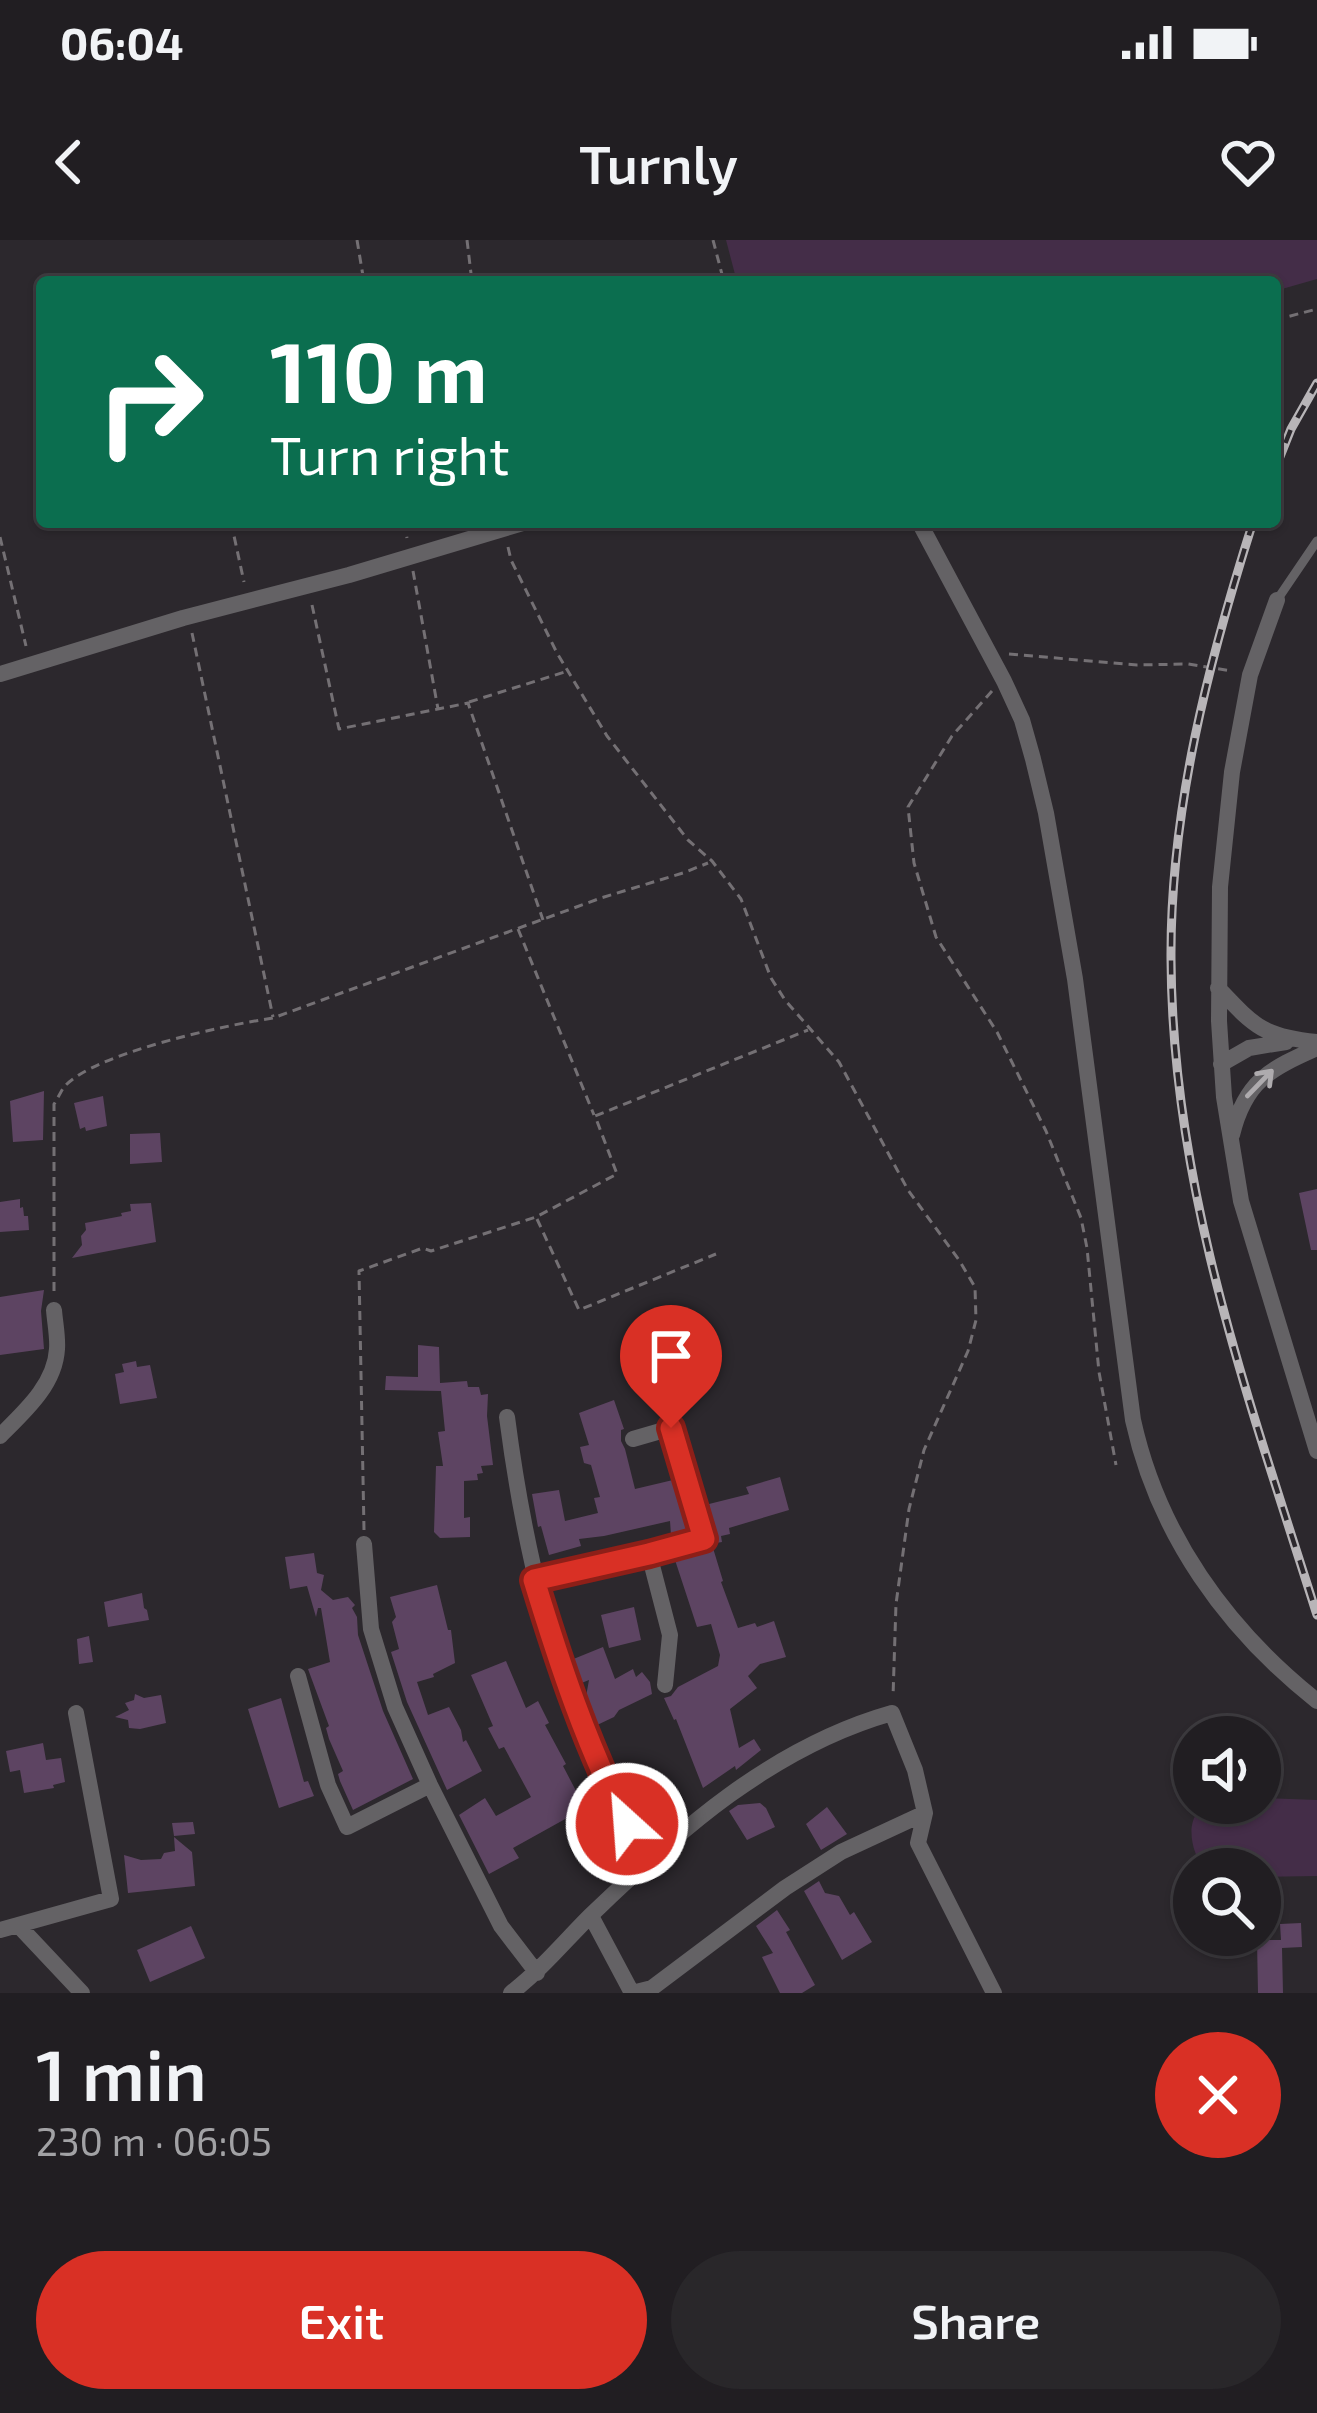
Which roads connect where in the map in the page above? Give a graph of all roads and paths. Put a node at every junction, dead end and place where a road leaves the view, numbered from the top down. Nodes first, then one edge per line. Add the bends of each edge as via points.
1 (357, 240) edge
2 (467, 240) edge
3 (713, 240) edge
4 (363, 276) edge
5 (471, 276) edge
6 (722, 276) edge
7 (1317, 309) edge
8 (1281, 318) edge
9 (232, 528) edge
10 (509, 528) edge
11 (923, 528) edge
12 (503, 530) junction
13 (0, 537) edge
14 (1317, 541) edge
15 (410, 556) junction
16 (308, 586) junction
17 (1277, 600) joint
18 (248, 601) junction
19 (188, 616) junction
20 (989, 652) junction
21 (31, 664) junction
22 (568, 671) junction
23 (0, 674) edge
24 (1250, 675) junction
25 (1004, 681) junction
26 (468, 703) junction
27 (437, 709) junction
28 (712, 861) junction
29 (543, 920) junction
30 (518, 928) junction
31 (1218, 988) junction
32 (273, 1018) junction
33 (810, 1029) junction
34 (1317, 1044) edge
35 (1221, 1064) junction
36 (595, 1116) junction
37 (1230, 1141) junction
38 (536, 1217) junction
39 (716, 1254) dead end
40 (54, 1310) joint
41 (507, 1417) dead end
42 (0, 1436) edge
43 (633, 1439) dead end
44 (1317, 1451) edge
45 (1116, 1465) dead end
46 (364, 1544) joint
47 (649, 1554) junction
48 (534, 1580) junction
49 (298, 1676) dead end
50 (665, 1685) dead end
51 (1317, 1701) edge
52 (76, 1713) dead end
53 (892, 1713) junction
54 (430, 1785) junction
55 (925, 1813) junction
56 (648, 1864) junction
57 (591, 1916) junction
58 (9, 1928) edge
59 (537, 1973) junction
60 (82, 1993) edge
61 (511, 1993) edge
62 (632, 1993) edge
63 (994, 1993) edge

1 - 4 path
2 - 5 path
3 - 6 path
7 - 8 path
9 - 18 path
10 - 12 street
11 - 20 street
12 - 15 street
12 - 22 path
13 - 21 path
14 - 17 lane
15 - 16 street
15 - 27 path
16 - 18 street
16 - 27 path via 339,729
17 - 24 street
18 - 19 street
19 - 21 street
19 - 32 path
20 - 24 path
20 - 25 street
21 - 23 street
22 - 26 path
22 - 28 path via 607,736
24 - 31 street via 1223,842
25 - 45 path via 952,736 908,807 914,863 936,938 997,1032 1081,1218
25 - 51 street via 1033,759 1059,886 1139,1448 1170,1526 1213,1596 1261,1654
26 - 27 path
26 - 29 path
28 - 29 path
28 - 33 path via 741,898 772,978
29 - 30 path
30 - 32 path
30 - 36 path
31 - 34 street via 1259,1028
31 - 35 street
32 - 40 path via 99,1064 63,1088 55,1104
33 - 36 path
33 - 53 path via 975,1287 968,1351 924,1450 909,1509
34 - 35 street via 1264,1044
37 -> 34 street via 1258,1081
35 - 37 street
36 - 38 path via 616,1174
37 - 44 street via 1247,1225
38 - 39 path via 579,1310
38 - 46 path via 359,1270
40 - 42 street via 51,1375
41 - 48 street
43 - 47 street via 671,1428 704,1539
46 - 54 street via 371,1629
47 - 48 street
47 - 50 street via 670,1635
48 - 56 street via 583,1730
49 - 54 street via 347,1827
52 - 58 street via 111,1899
53 - 55 street
53 - 56 street via 840,1730 739,1785
54 - 59 street via 502,1926
55 - 62 street via 841,1852 652,1988
55 - 63 street via 918,1843
56 - 57 street
57 - 59 street
57 - 62 street
58 - 60 street
59 - 61 street

